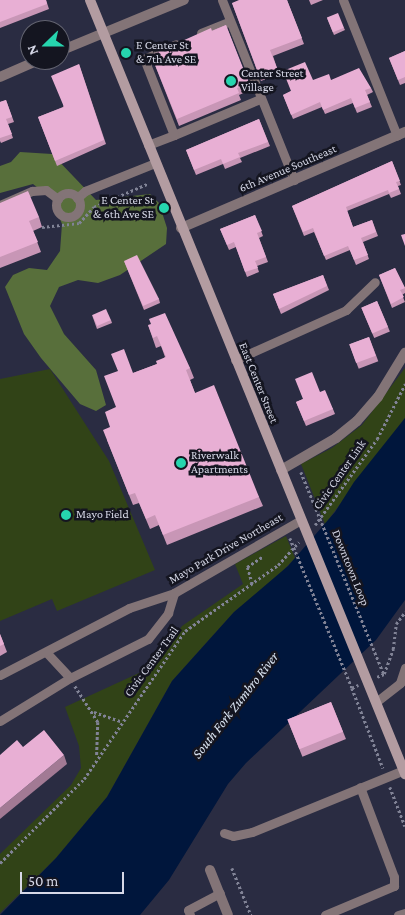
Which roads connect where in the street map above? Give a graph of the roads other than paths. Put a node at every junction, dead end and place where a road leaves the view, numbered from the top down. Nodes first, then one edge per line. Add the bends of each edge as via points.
1 (90, 0) edge
2 (184, 0) edge
3 (222, 0) edge
4 (344, 0) edge
5 (230, 21) junction
6 (103, 32) junction
7 (70, 47) edge
8 (20, 68) edge
9 (0, 77) edge
10 (260, 99) junction
11 (401, 134) edge
12 (174, 135) junction
13 (148, 145) junction
14 (155, 163) junction
15 (294, 180) junction
16 (77, 198) junction
17 (58, 199) junction
18 (0, 205) edge
19 (181, 228) junction
20 (375, 282) dead end
21 (405, 353) edge
22 (235, 360) junction
23 (280, 470) junction
24 (301, 520) junction
25 (174, 594) junction
26 (46, 652) junction
27 (405, 668) edge
28 (0, 675) edge
29 (70, 678) junction
30 (376, 702) junction
31 (0, 720) edge
32 (404, 772) edge
33 (360, 787) junction
34 (224, 833) dead end
35 (210, 870) dead end
36 (220, 893) junction
37 (405, 913) edge
38 (190, 915) edge
39 (228, 915) edge
40 (325, 915) edge
41 (398, 915) edge

1 - 6 street, East Center Street
2 - 6 street
3 - 5 lane
4 - 11 lane
5 - 10 lane
5 - 12 lane via 144,59
6 - 7 street
6 - 13 street, East Center Street
8 - 9 street
10 - 12 lane
10 - 15 lane
11 - 15 street, 6th Avenue Southeast
12 - 13 lane
13 - 14 street, East Center Street
14 - 16 lane via 85,191
14 - 19 street, East Center Street
15 - 19 street, 6th Avenue Southeast
16 - 17 lane via 68,194
16 - 17 lane via 79,210 71,217 58,211
17 - 18 lane via 46,190 32,191
19 - 22 street, East Center Street
20 - 22 lane via 346,310
21 - 23 street via 378,397 357,421 336,438
22 - 23 street, East Center Street
23 - 24 street, East Center Street
24 - 25 lane, Mayo Park Drive Northeast
24 - 30 street, East Center Street
25 - 26 lane, Mayo Park Drive Northeast via 129,608
25 - 29 lane via 168,613 148,639
26 - 28 lane, Mayo Park Drive Northeast
26 - 29 lane
27 - 30 lane via 400,683
29 - 31 lane
30 - 32 street, East Center Street
32 - 33 lane
33 - 34 lane via 252,832 232,836
33 - 40 lane via 394,877 394,886
35 - 36 street
36 - 38 lane via 188,910
36 - 39 street
37 - 41 lane

